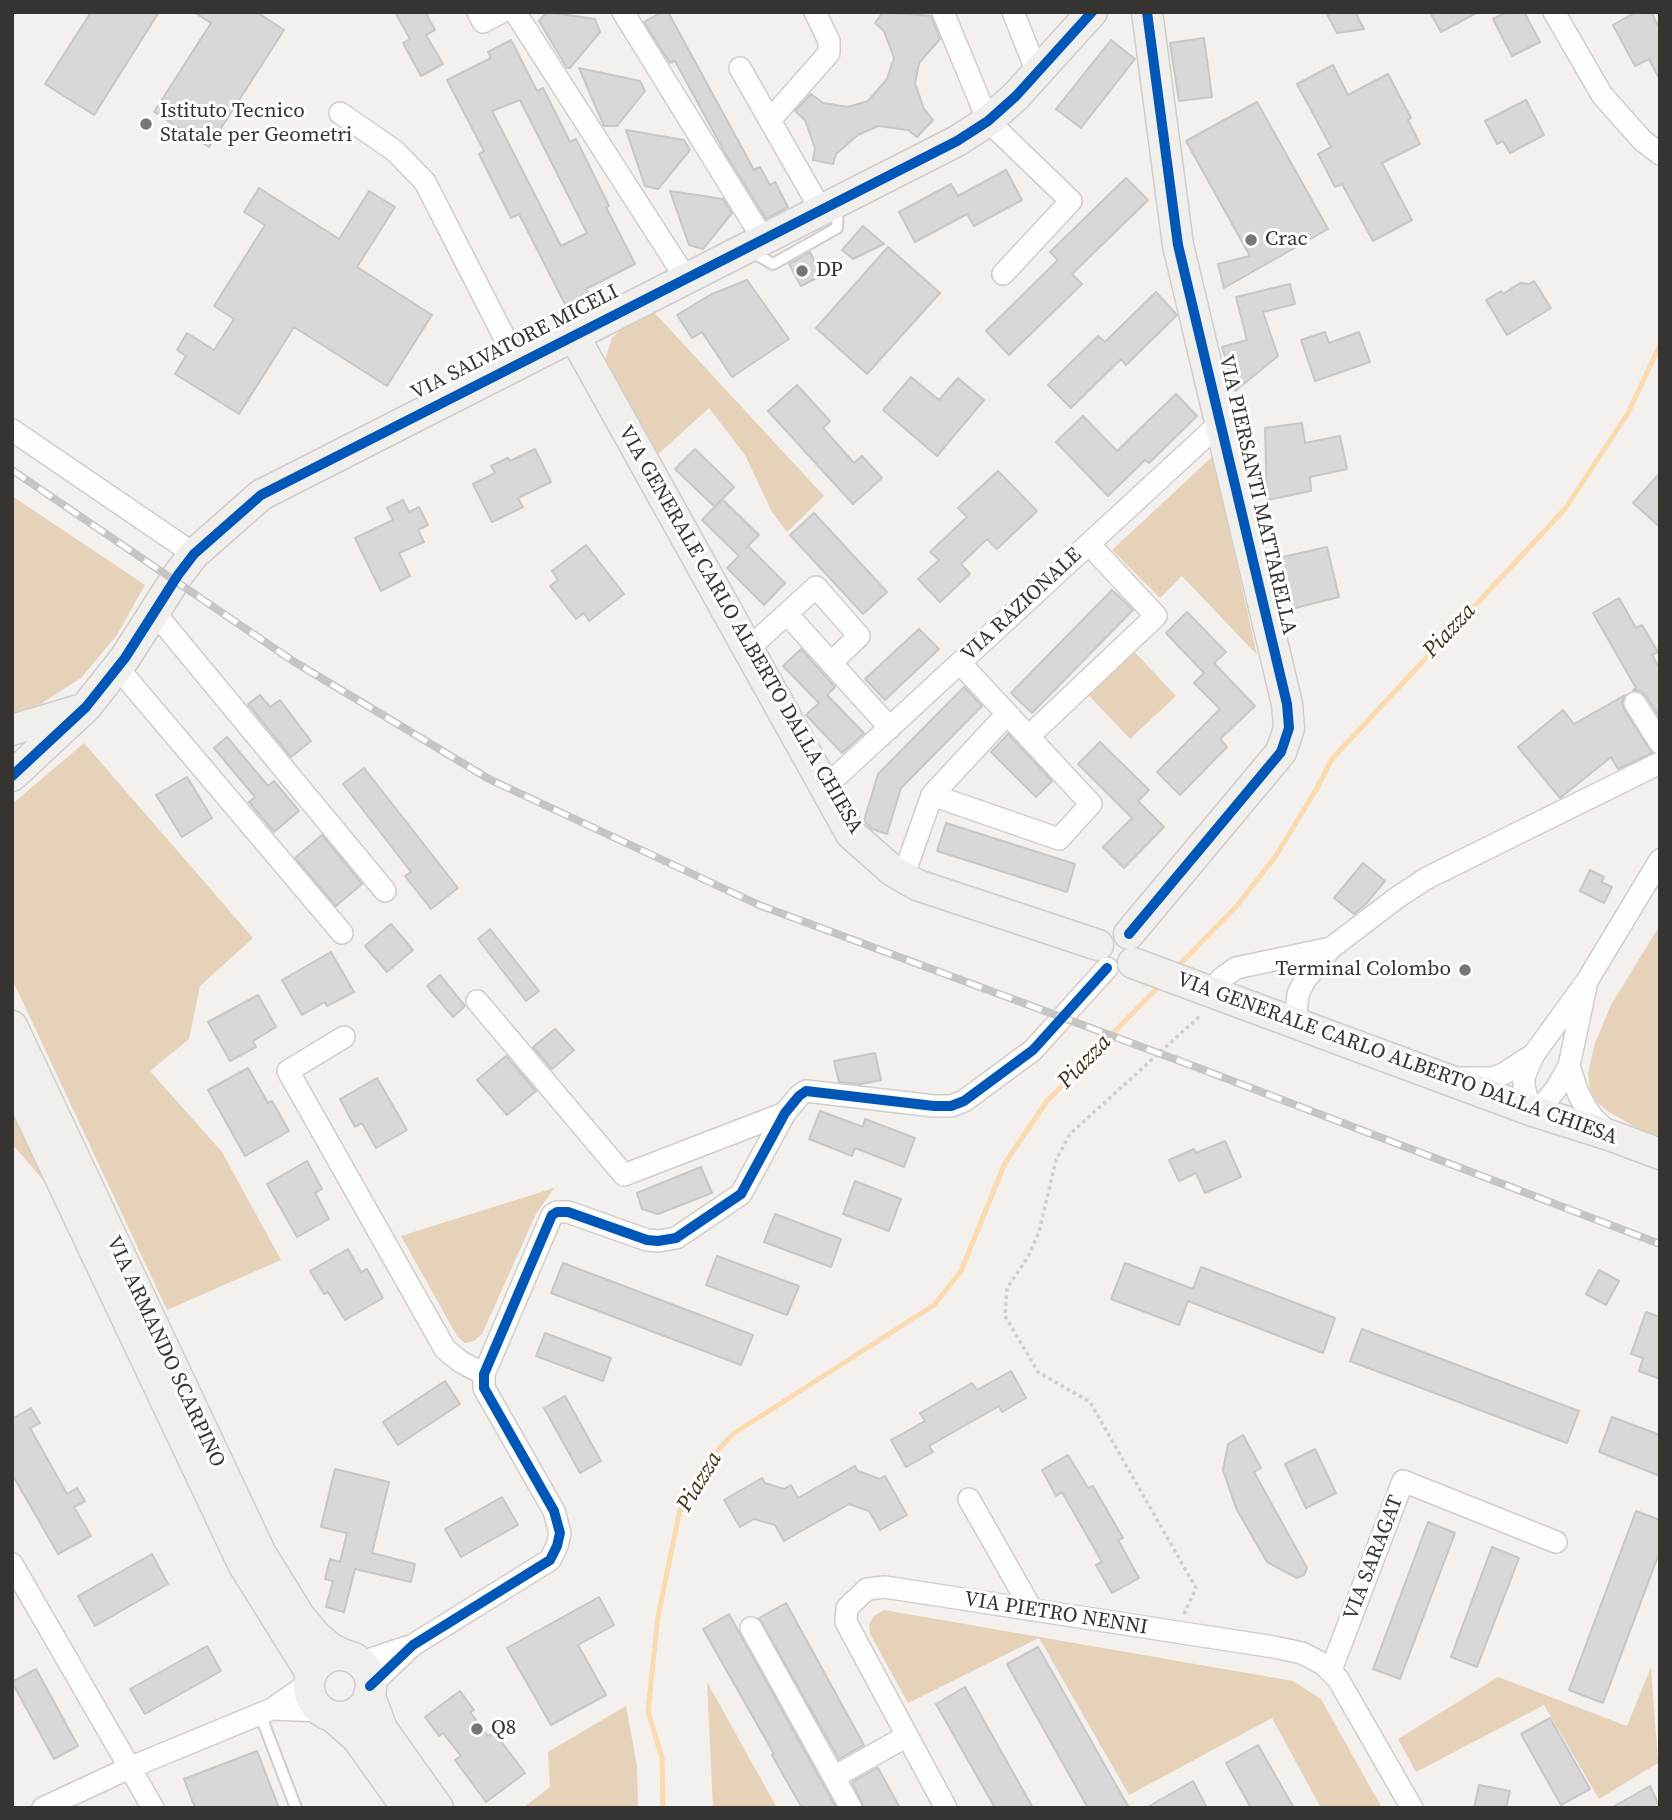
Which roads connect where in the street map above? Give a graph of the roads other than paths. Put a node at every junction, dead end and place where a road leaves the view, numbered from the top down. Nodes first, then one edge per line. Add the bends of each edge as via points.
1 (478, 12) edge
2 (502, 12) edge
3 (515, 12) edge
4 (623, 12) edge
5 (815, 12) edge
6 (943, 12) edge
7 (1013, 12) edge
8 (1091, 12) edge
9 (1147, 12) edge
10 (1554, 12) edge
11 (740, 68) dead end
12 (1038, 72) junction
13 (340, 113) dead end
14 (770, 120) junction
15 (988, 121) junction
16 (1660, 154) edge
17 (830, 205) junction
18 (754, 243) junction
19 (1003, 274) dead end
20 (685, 277) junction
21 (574, 336) junction
22 (519, 364) junction
23 (1220, 423) junction
24 (12, 430) edge
25 (1089, 544) junction
26 (194, 554) junction
27 (155, 613) junction
28 (787, 614) junction
29 (748, 649) junction
30 (831, 663) junction
31 (960, 663) junction
32 (117, 667) junction
33 (1635, 703) dead end
34 (86, 707) junction
35 (1007, 714) junction
36 (890, 728) junction
37 (12, 730) edge
38 (1028, 737) junction
39 (1660, 743) edge
40 (1660, 763) edge
41 (12, 776) edge
42 (824, 788) junction
43 (932, 795) junction
44 (1660, 860) edge
45 (903, 877) junction
46 (385, 891) dead end
47 (342, 933) dead end
48 (1331, 948) junction
49 (1122, 961) junction
50 (1587, 981) junction
51 (1207, 991) junction
52 (477, 1001) dead end
53 (1295, 1023) junction
54 (12, 1026) edge
55 (344, 1037) dead end
56 (1534, 1054) junction
57 (1569, 1066) junction
58 (12, 1076) edge
59 (1439, 1077) junction
60 (1530, 1110) junction
61 (785, 1114) junction
62 (1612, 1136) junction
63 (1660, 1154) edge
64 (484, 1374) junction
65 (969, 1499) dead end
66 (1556, 1542) dead end
67 (12, 1564) edge
68 (1032, 1610) junction
69 (751, 1628) dead end
70 (1331, 1670) junction
71 (361, 1675) junction
72 (310, 1678) junction
73 (266, 1712) junction
74 (327, 1714) junction
75 (907, 1736) junction
76 (129, 1768) junction
77 (834, 1777) junction
78 (43, 1808) edge
79 (152, 1808) edge
80 (296, 1808) edge
81 (407, 1808) edge
82 (438, 1808) edge
83 (851, 1808) edge
84 (946, 1808) edge
85 (1412, 1808) edge

1 - 2 street via 483,22
3 - 20 street
4 - 18 street
5 - 14 street via 829,41 829,53
6 - 15 street
7 - 12 street
8 - 12 street, VIA SALVATORE MICELI
9 - 23 street, VIA PIERSANTI MATTARELLA via 1178,245
10 - 16 street via 1602,95
11 - 14 street
12 - 15 street, VIA SALVATORE MICELI
13 - 22 street via 395,151 425,182
14 - 17 street
15 - 17 street, VIA SALVATORE MICELI
15 - 19 street via 1071,201
17 - 18 street, VIA SALVATORE MICELI
18 - 20 street, VIA SALVATORE MICELI
20 - 21 street, VIA SALVATORE MICELI
21 - 22 street, VIA SALVATORE MICELI
21 - 29 street, VIA GENERALE CARLO ALBERTO DALLA CHIESA
22 - 26 street, VIA SALVATORE MICELI via 261,495
23 - 25 street, VIA RAZIONALE
23 - 49 street, VIA PIERSANTI MATTARELLA via 1289,727 1281,752 1129,934 1138,951
24 - 26 street
25 - 31 street, VIA RAZIONALE
25 - 38 street via 1156,616
26 - 27 street, VIA SALVATORE MICELI
27 - 32 street, VIA SALVATORE MICELI
27 - 46 street
28 - 29 street
28 - 30 street
28 - 30 street via 817,587 859,636
29 - 42 street, VIA GENERALE CARLO ALBERTO DALLA CHIESA
30 - 36 street
31 - 35 street
31 - 36 street, VIA RAZIONALE
32 - 34 street, VIA SALVATORE MICELI
32 - 47 street
33 - 39 street
34 - 37 street
34 - 41 street, VIA SALVATORE MICELI
35 - 38 street
35 - 43 street
36 - 42 street, VIA RAZIONALE
38 - 43 street via 1091,804 1059,839
40 - 48 street via 1427,878
42 - 45 street, VIA GENERALE CARLO ALBERTO DALLA CHIESA via 851,834
43 - 45 street
44 - 50 street
45 - 49 street, VIA GENERALE CARLO ALBERTO DALLA CHIESA
48 - 51 street via 1236,968
48 - 53 street via 1298,994
49 - 51 street, VIA GENERALE CARLO ALBERTO DALLA CHIESA
49 - 61 street via 1033,1050 964,1101 934,1106 806,1091
50 - 56 street
50 - 57 street
51 - 53 street, VIA GENERALE CARLO ALBERTO DALLA CHIESA
52 - 61 street via 624,1175
53 - 59 street, VIA GENERALE CARLO ALBERTO DALLA CHIESA
54 - 71 street, VIA ARMANDO SCARPINO via 261,1555 300,1617
55 - 64 street via 288,1071 445,1349
56 - 59 street via 1493,1078
56 - 60 street via 1524,1077
57 - 60 street via 1545,1102
57 - 62 street via 1585,1106
58 - 72 street, VIA ARMANDO SCARPINO via 243,1564
59 - 60 street, VIA GENERALE CARLO ALBERTO DALLA CHIESA
60 - 62 street, VIA GENERALE CARLO ALBERTO DALLA CHIESA
61 - 64 street via 741,1194 676,1238 647,1240 568,1212 552,1215
62 - 63 street, VIA GENERALE CARLO ALBERTO DALLA CHIESA
64 - 71 street via 484,1388 554,1511 560,1533 556,1546 550,1560
65 - 68 street
66 - 70 street, VIA SARAGAT via 1403,1482
67 - 76 street
68 - 70 street, VIA PIETRO NENNI via 1303,1653
68 - 75 street, VIA PIETRO NENNI via 885,1587 867,1590 856,1598 847,1608 846,1622
69 - 77 street
70 - 85 street, VIA PIETRO NENNI
71 - 72 street via 329,1657
71 - 74 street via 365,1704 342,1717
71 - 82 street via 382,1729
72 - 73 street
72 - 74 street via 313,1703
73 - 74 street
73 - 76 street
73 - 80 lane
74 - 81 street via 357,1738
75 - 77 street
75 - 84 street, VIA PIETRO NENNI
76 - 78 street
76 - 79 street
77 - 83 street

